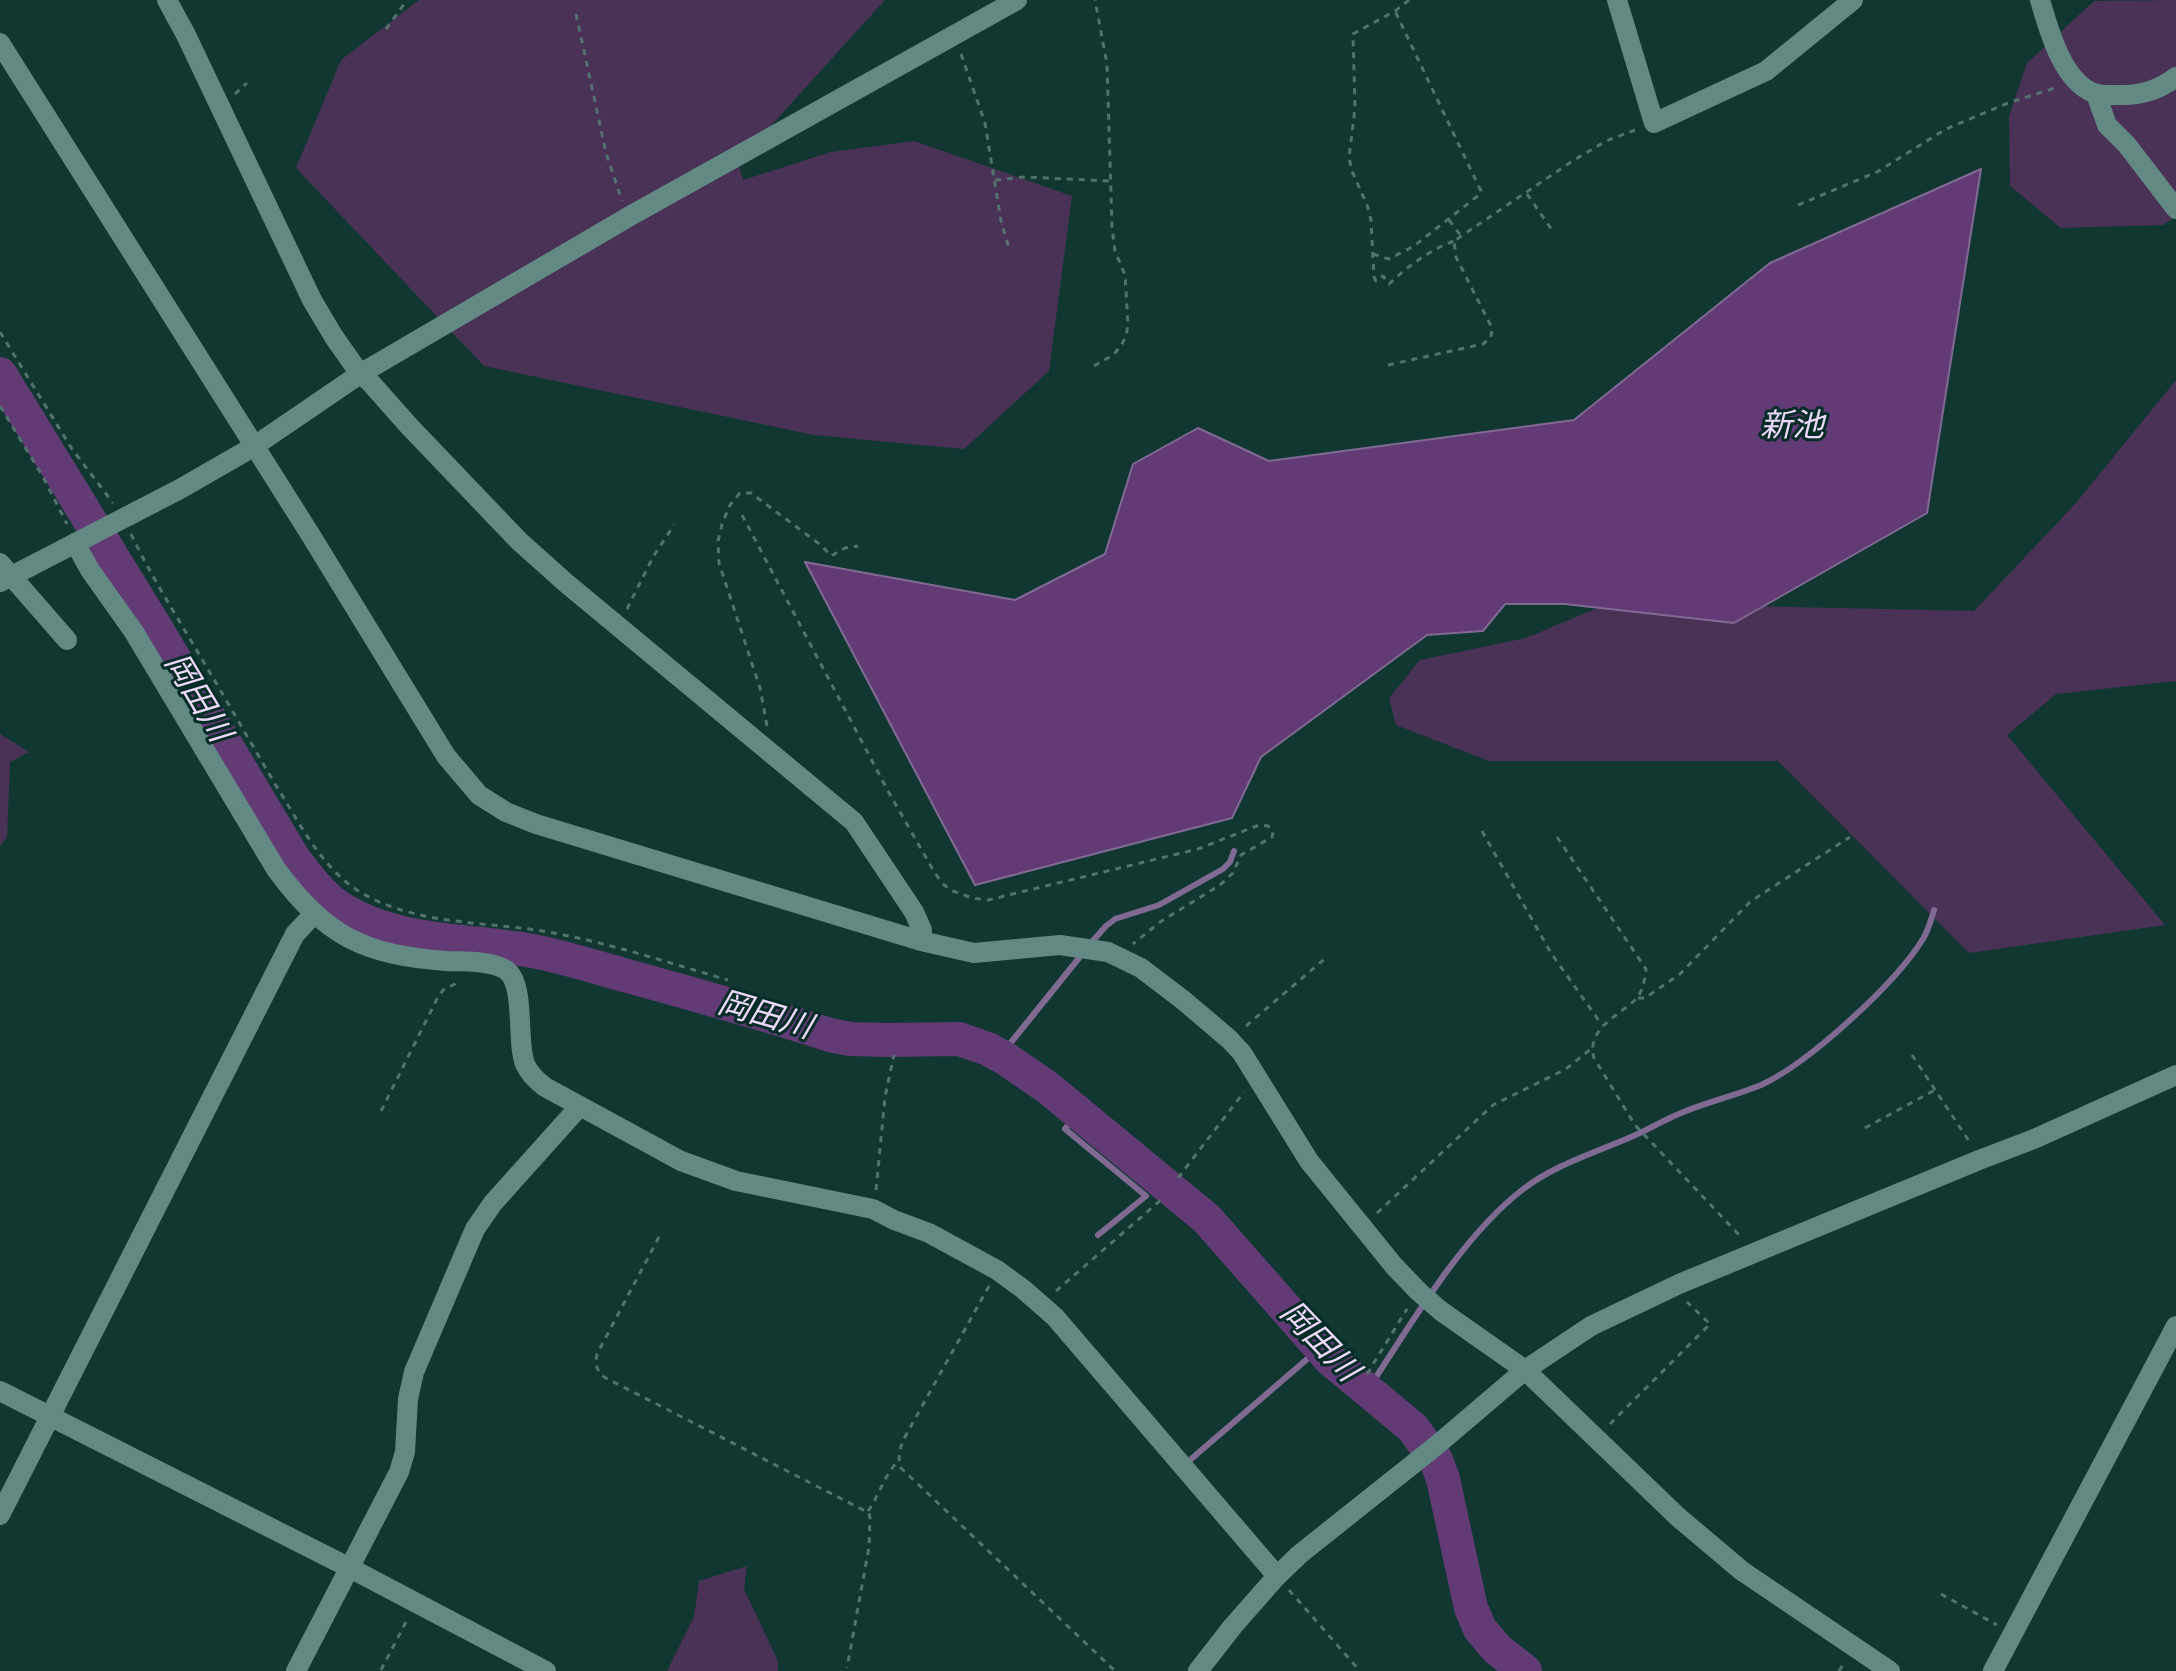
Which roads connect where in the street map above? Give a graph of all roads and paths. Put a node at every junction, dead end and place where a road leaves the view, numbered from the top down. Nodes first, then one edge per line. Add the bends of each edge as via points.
1 (167, 0) edge
2 (407, 0) edge
3 (1017, 0) edge
4 (1095, 0) edge
5 (1409, 0) edge
6 (1617, 0) edge
7 (1853, 0) edge
8 (2040, 0) edge
9 (1395, 11) junction
10 (576, 14) dead end
11 (386, 29) dead end
12 (955, 35) junction
13 (0, 43) edge
14 (2176, 77) edge
15 (2076, 80) junction
16 (2096, 94) junction
17 (1654, 123) junction
18 (995, 180) junction
19 (1110, 181) junction
20 (1526, 192) junction
21 (1798, 205) dead end
22 (2176, 209) edge
23 (630, 216) junction
24 (1448, 219) junction
25 (1552, 230) dead end
26 (1461, 236) junction
27 (1454, 241) junction
28 (1009, 248) dead end
29 (1373, 254) junction
30 (0, 332) edge
31 (1388, 365) dead end
32 (1094, 366) dead end
33 (360, 374) junction
34 (0, 406) edge
35 (253, 447) junction
36 (742, 515) dead end
37 (120, 520) junction
38 (674, 525) dead end
39 (78, 541) junction
40 (858, 546) dead end
41 (4, 574) edge
42 (615, 624) junction
43 (67, 640) dead end
44 (757, 742) junction
45 (1482, 831) dead end
46 (1557, 837) dead end
47 (1850, 837) dead end
48 (313, 915) junction
49 (921, 941) junction
50 (1328, 956) dead end
51 (1122, 959) junction
52 (465, 980) dead end
53 (728, 980) dead end
54 (1637, 998) junction
55 (1602, 1025) junction
56 (1230, 1040) junction
57 (1592, 1048) junction
58 (894, 1055) dead end
59 (1912, 1055) dead end
60 (2176, 1075) edge
61 (1259, 1077) junction
62 (1935, 1090) junction
63 (580, 1106) junction
64 (381, 1111) dead end
65 (1865, 1128) dead end
66 (1979, 1160) junction
67 (1178, 1178) dead end
68 (1162, 1199) dead end
69 (873, 1209) junction
70 (1363, 1227) junction
71 (659, 1237) dead end
72 (1755, 1253) junction
73 (997, 1270) junction
74 (1679, 1284) junction
75 (1419, 1292) junction
76 (1041, 1304) junction
77 (2176, 1326) edge
78 (1525, 1370) junction
79 (1367, 1374) dead end
80 (0, 1391) edge
81 (51, 1418) junction
82 (1596, 1438) junction
83 (899, 1460) junction
84 (867, 1511) junction
85 (0, 1515) edge
86 (348, 1567) junction
87 (1277, 1576) junction
88 (1941, 1594) dead end
89 (416, 1603) junction
90 (2013, 1634) junction
91 (847, 1668) dead end
92 (381, 1670) edge
93 (296, 1671) edge
94 (546, 1671) edge
95 (1115, 1671) edge
96 (1198, 1671) edge
97 (1360, 1671) edge
98 (1890, 1671) edge
99 (1993, 1671) edge

1 - 33 street via 312,300
2 - 11 path
3 - 12 street
4 - 19 path via 1107,64
5 - 9 path
6 - 17 street
7 - 17 street via 1766,71
8 - 15 street via 2060,57
9 - 24 path via 1481,191
9 - 29 path via 1353,34 1355,108 1349,158 1371,220
10 - 23 path via 606,153
12 - 18 path via 985,123
12 - 23 street
13 - 35 street
14 - 16 street via 2133,96
15 - 16 street
15 - 21 path via 1946,129 1877,172
16 - 22 street via 2107,125
17 - 20 path via 1606,141
18 - 19 path
18 - 28 path
19 - 32 path via 1128,324 1121,346
20 - 25 path
20 - 26 path
23 - 33 street
24 - 26 path
24 - 29 path via 1389,259
26 - 27 path
27 - 29 path via 1389,284 1383,276 1376,281
27 - 31 path via 1456,257 1492,328 1491,337 1483,344
30 - 37 path
33 - 35 street
33 - 42 street via 519,541
34 - 39 path
35 - 37 street
35 - 49 street via 446,756 479,795 536,824
36 - 51 path via 888,791 950,890 988,900 1198,849 1268,826 1272,837 1241,855 1233,873 1160,922
37 - 39 street
37 - 53 path via 287,803 345,883 396,910 557,933
38 - 42 path
39 - 41 street
39 - 48 street via 90,570 134,632 276,869
40 - 44 path via 831,556 751,493 740,493 730,505 718,541 719,563 760,688 767,721
41 - 43 street
42 - 44 street
44 - 49 street via 854,822 914,912
45 - 55 path via 1551,953
46 - 54 path via 1646,969
47 - 54 path via 1751,901 1680,974
48 - 63 street via 379,951 508,971 516,984 525,1063 545,1087
48 - 81 street via 295,934
49 - 51 street via 974,953 1060,945
50 - 56 path
51 - 56 street via 1141,968
52 - 64 path via 443,990 437,999
54 - 55 path
55 - 57 path
56 - 61 street
57 - 70 path via 1566,1069 1493,1105
57 - 72 path via 1635,1125
58 - 69 path
59 - 62 path
60 - 66 street
61 - 67 path
61 - 70 street via 1309,1161
62 - 65 path
62 - 66 path
63 - 69 street via 681,1161 736,1181
63 - 86 street via 475,1229 414,1372 399,1472
66 - 72 street
68 - 76 path
69 - 73 street
70 - 75 street
71 - 84 path via 597,1354 598,1370
72 - 74 street
73 - 76 street
73 - 83 path via 906,1435
74 - 78 street via 1591,1326
74 - 82 path via 1686,1302 1710,1324
75 - 78 street
75 - 79 path
76 - 87 street
77 - 90 street
78 - 82 street
78 - 87 street
80 - 81 street
81 - 85 street
81 - 86 street
82 - 98 street via 1742,1571
83 - 84 path
83 - 95 path via 901,1468
84 - 91 path via 869,1547
86 - 89 street
86 - 93 street
87 - 96 street
87 - 97 path
88 - 90 path
89 - 92 path
89 - 94 street
90 - 99 street

